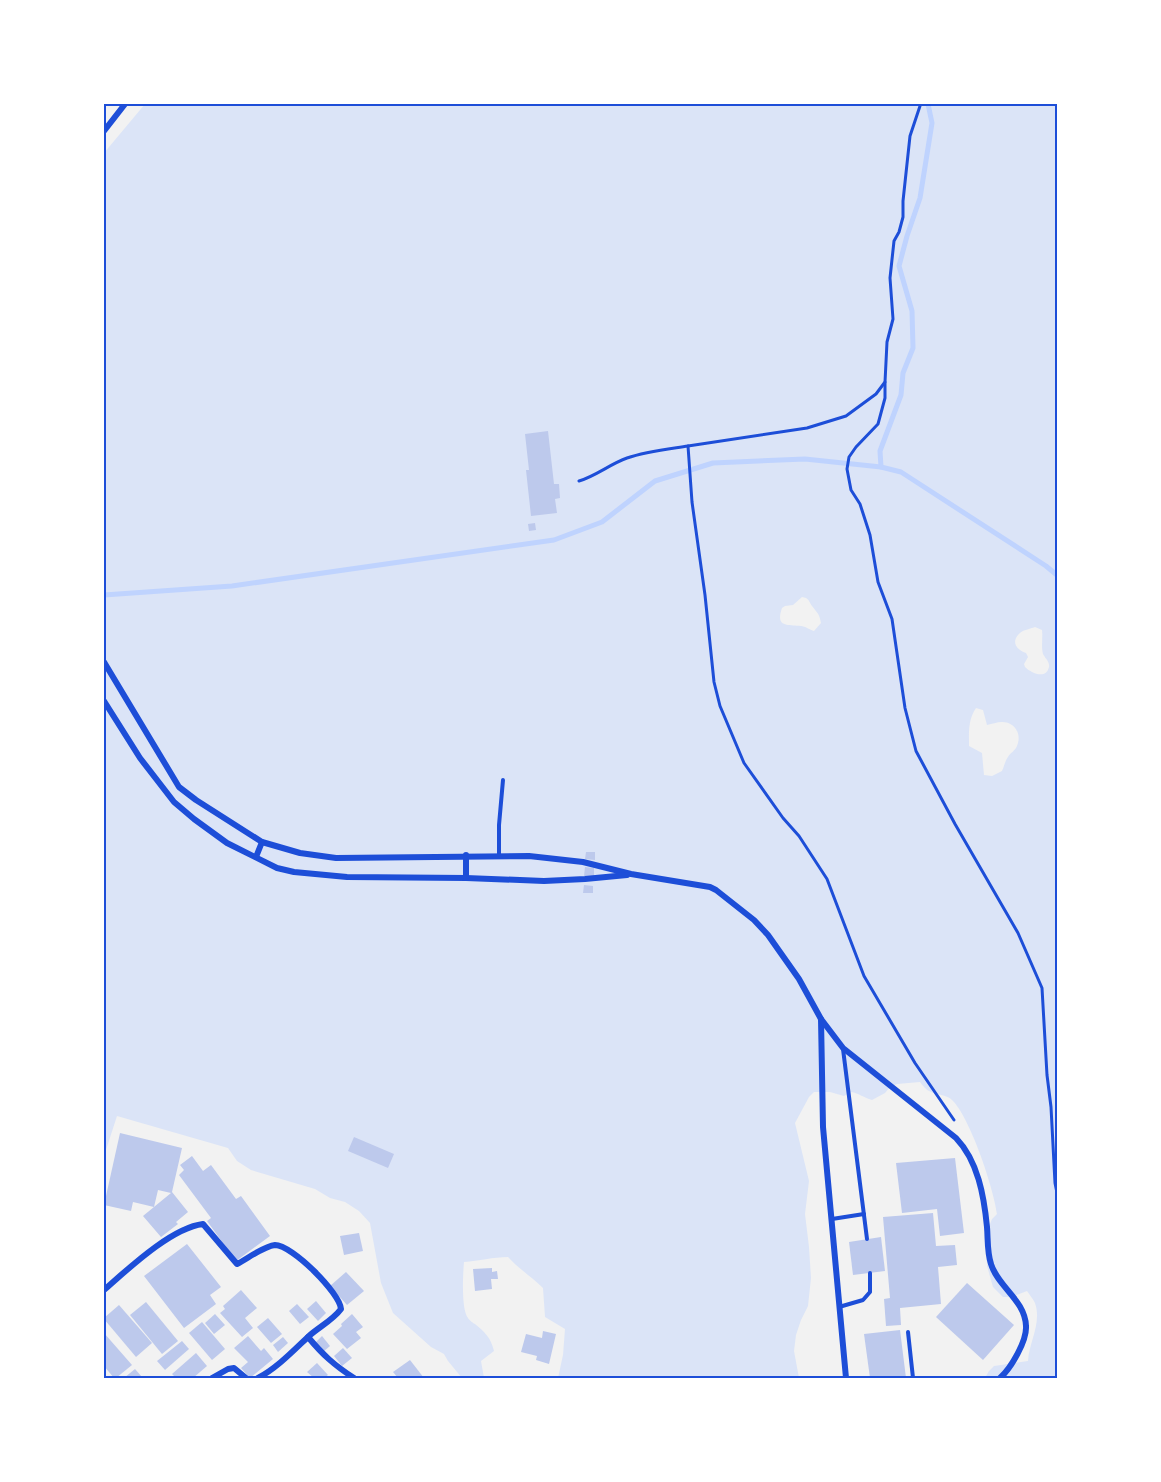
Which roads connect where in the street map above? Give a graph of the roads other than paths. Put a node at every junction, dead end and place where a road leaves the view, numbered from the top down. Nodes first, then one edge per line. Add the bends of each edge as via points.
1 (125, 104) edge
2 (104, 131) edge
3 (104, 662) edge
4 (104, 701) edge
5 (503, 780) dead end
6 (262, 842) junction
7 (466, 855) junction
8 (499, 855) junction
9 (255, 857) junction
10 (630, 874) junction
11 (466, 878) junction
12 (821, 1019) junction
13 (843, 1048) junction
14 (864, 1214) junction
15 (831, 1219) junction
16 (867, 1239) dead end
17 (870, 1273) dead end
18 (104, 1290) edge
19 (839, 1307) junction
20 (908, 1332) dead end
21 (308, 1337) junction
22 (213, 1378) edge
23 (246, 1378) edge
24 (258, 1378) edge
25 (354, 1378) edge
26 (846, 1378) edge
27 (913, 1378) edge
28 (1000, 1378) edge

1 - 2 street
3 - 6 street via 179,787
4 - 9 street via 174,802 227,843
5 - 8 lane
6 - 7 street via 336,858
6 - 9 street
7 - 8 street
7 - 11 street
8 - 10 street via 583,862
9 - 11 street via 294,872 347,877
10 - 11 street via 544,881
10 - 12 street via 716,890 768,935
12 - 13 street
12 - 15 street via 823,1126
13 - 14 lane
13 - 28 street via 956,1138 970,1155 986,1209 990,1263 1019,1303 1027,1329 1013,1364
14 - 15 lane
14 - 16 lane
15 - 19 street
17 - 19 lane via 870,1292 863,1300
18 - 21 street via 170,1238 203,1224 237,1264 277,1245 305,1262 341,1305 339,1312
19 - 26 street
20 - 27 lane
21 - 24 street
21 - 25 street via 329,1361
22 - 23 street via 234,1368

